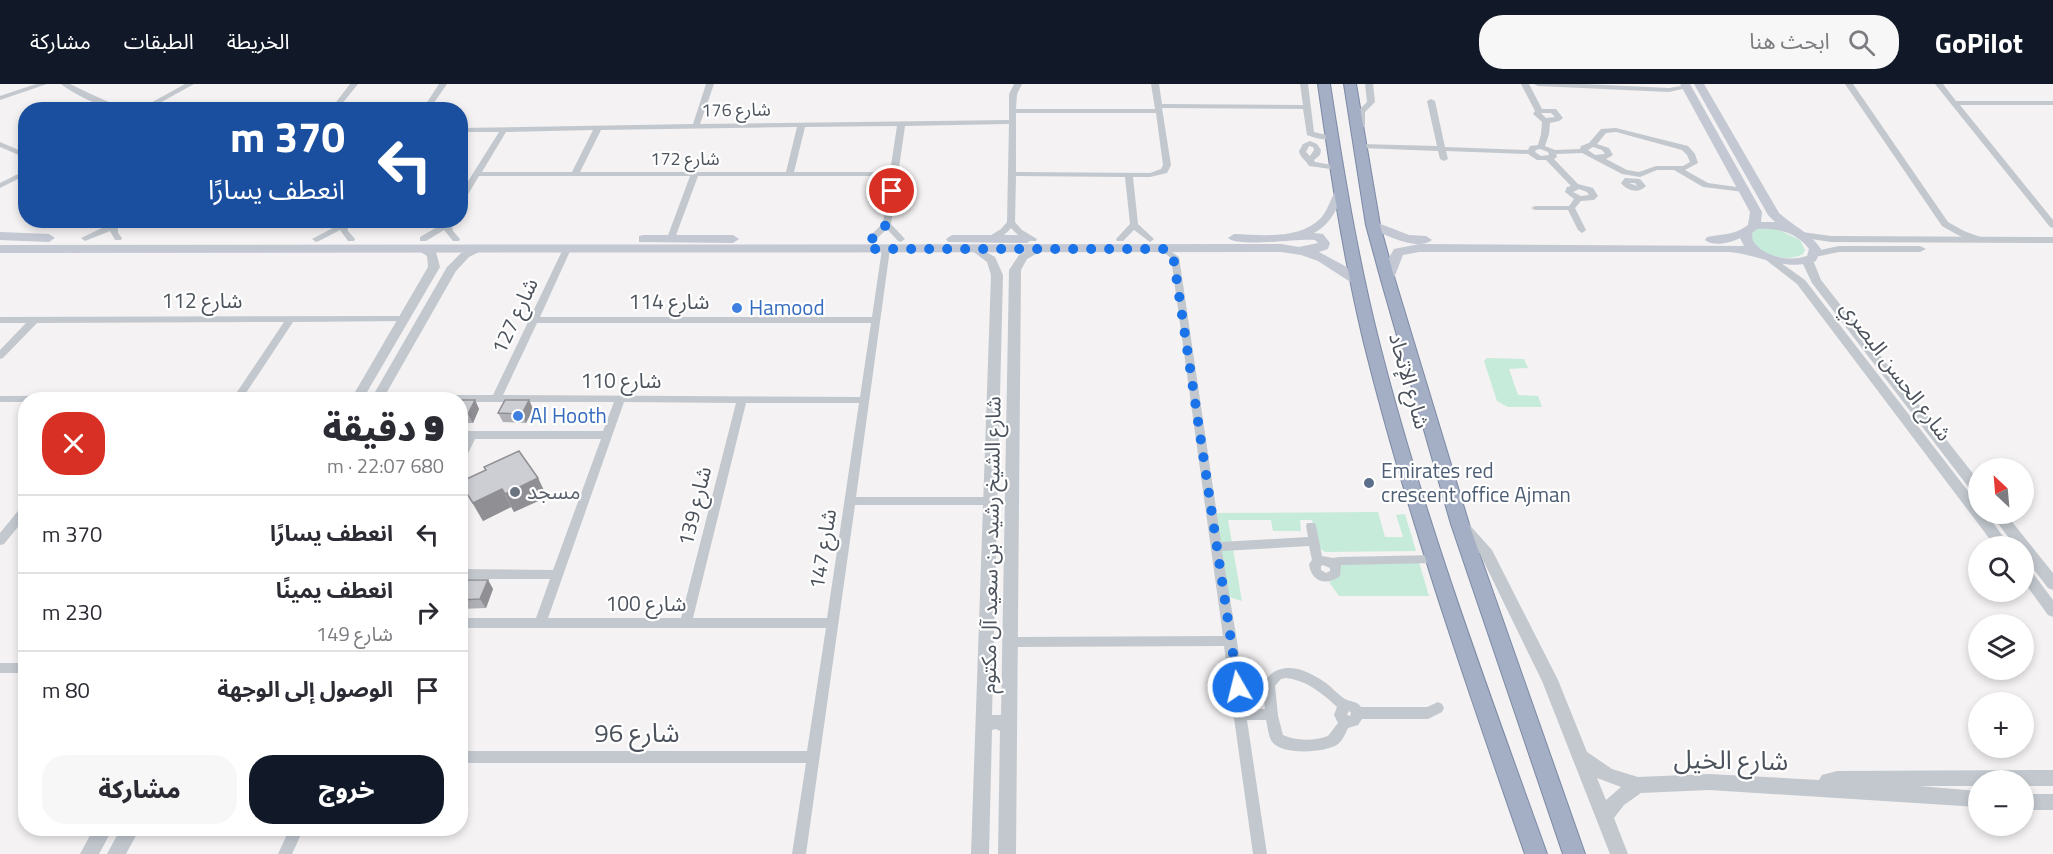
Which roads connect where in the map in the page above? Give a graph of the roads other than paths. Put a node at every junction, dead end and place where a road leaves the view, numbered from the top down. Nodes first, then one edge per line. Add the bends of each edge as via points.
1 (43, 84) edge
2 (65, 84) edge
3 (184, 84) edge
4 (190, 84) edge
5 (354, 84) edge
6 (443, 84) edge
7 (710, 84) edge
8 (1008, 84) edge
9 (1018, 84) edge
10 (1155, 84) edge
11 (1304, 84) edge
12 (1324, 84) edge
13 (1350, 84) edge
14 (1370, 84) edge
15 (1525, 84) edge
16 (1538, 84) edge
17 (1699, 84) edge
18 (1848, 84) edge
19 (1939, 84) edge
20 (1686, 86) edge
21 (1669, 90) junction
22 (174, 92) junction
23 (1013, 94) junction
24 (0, 98) edge
25 (1693, 99) junction
26 (1431, 101) dead end
27 (103, 102) edge
28 (156, 102) edge
29 (339, 102) edge
30 (431, 102) edge
31 (2053, 102) edge
32 (1954, 103) junction
33 (1306, 107) junction
34 (1159, 109) junction
35 (1013, 111) junction
36 (1539, 111) junction
37 (1546, 120) junction
38 (1013, 122) junction
39 (802, 124) junction
40 (901, 124) junction
41 (696, 126) junction
42 (597, 128) junction
43 (504, 129) junction
44 (468, 130) edge
45 (1332, 137) junction
46 (1311, 138) junction
47 (1360, 139) junction
48 (0, 144) edge
49 (1592, 145) junction
50 (1541, 147) junction
51 (1442, 149) junction
52 (1584, 151) junction
53 (18, 152) edge
54 (1530, 152) junction
55 (1551, 155) junction
56 (1596, 157) junction
57 (1444, 159) dead end
58 (1335, 168) junction
59 (1676, 168) junction
60 (477, 174) junction
61 (575, 174) junction
62 (695, 174) junction
63 (789, 174) junction
64 (894, 174) junction
65 (1012, 174) junction
66 (1129, 175) junction
67 (18, 176) edge
68 (471, 183) joint
69 (0, 186) edge
70 (1576, 186) junction
71 (468, 188) edge
72 (1744, 190) junction
73 (1341, 191) junction
74 (1579, 199) junction
75 (1535, 208) dead end
76 (1571, 208) junction
77 (1011, 222) junction
78 (887, 224) junction
79 (1946, 224) junction
80 (1134, 225) junction
81 (1373, 225) junction
82 (2053, 226) edge
83 (106, 228) edge
84 (115, 228) edge
85 (334, 228) edge
86 (344, 228) edge
87 (441, 228) edge
88 (449, 228) edge
89 (1750, 229) junction
90 (1789, 229) junction
91 (1582, 231) dead end
92 (1293, 235) junction
93 (1802, 235) junction
94 (85, 238) junction
95 (117, 238) junction
96 (671, 238) junction
97 (316, 239) junction
98 (456, 239) junction
99 (902, 239) junction
100 (991, 239) junction
101 (1120, 239) junction
102 (1150, 239) junction
103 (1937, 240) junction
104 (1980, 240) junction
105 (2052, 241) edge
106 (340, 242) junction
107 (422, 244) junction
108 (597, 244) junction
109 (870, 244) junction
110 (1036, 244) junction
111 (1, 246) edge
112 (479, 249) junction
113 (567, 249) junction
114 (886, 249) junction
115 (976, 249) junction
116 (1289, 249) junction
117 (1757, 251) junction
118 (1179, 253) junction
119 (1811, 257) junction
120 (1770, 258) junction
121 (1388, 280) junction
122 (997, 282) junction
123 (1014, 283) junction
124 (1358, 283) junction
125 (418, 294) junction
126 (436, 295) junction
127 (291, 319) junction
128 (403, 319) junction
129 (0, 320) edge
130 (34, 320) junction
131 (533, 320) junction
132 (876, 320) junction
133 (0, 356) edge
134 (241, 392) edge
135 (361, 392) edge
136 (380, 392) edge
137 (468, 398) edge
138 (497, 398) junction
139 (0, 399) edge
140 (18, 399) edge
141 (620, 399) junction
142 (742, 399) junction
143 (865, 400) junction
144 (468, 435) edge
145 (607, 435) junction
146 (1968, 476) edge
147 (850, 501) junction
148 (990, 501) junction
149 (18, 519) edge
150 (1460, 524) junction
151 (2006, 524) edge
152 (1311, 526) dead end
153 (1995, 536) edge
154 (2015, 536) edge
155 (0, 541) edge
156 (1314, 541) junction
157 (1217, 548) junction
158 (1436, 559) junction
159 (2034, 560) edge
160 (468, 574) edge
161 (557, 575) junction
162 (2053, 584) edge
163 (2034, 585) edge
164 (2053, 611) edge
165 (468, 623) edge
166 (540, 623) junction
167 (686, 623) junction
168 (831, 623) junction
169 (1231, 641) junction
170 (1010, 642) junction
171 (0, 668) edge
172 (18, 668) edge
173 (984, 706) junction
174 (1010, 706) junction
175 (1344, 706) junction
176 (1438, 708) dead end
177 (1358, 713) junction
178 (1273, 714) junction
179 (1242, 715) junction
180 (1345, 720) junction
181 (984, 728) junction
182 (1010, 729) junction
183 (468, 757) edge
184 (813, 757) junction
185 (1580, 757) junction
186 (2053, 778) edge
187 (1638, 785) junction
188 (1824, 788) junction
189 (1968, 798) edge
190 (2034, 802) edge
191 (2053, 802) edge
192 (1604, 817) junction
193 (99, 836) edge
194 (126, 836) edge
195 (293, 836) edge
196 (89, 854) edge
197 (116, 854) edge
198 (285, 854) edge
199 (799, 854) edge
200 (980, 854) edge
201 (1007, 854) edge
202 (1260, 854) edge
203 (1536, 854) edge
204 (1574, 854) edge
205 (1619, 854) edge

1 - 24 street
2 - 27 street
3 - 22 street
4 - 22 street
5 - 29 street
6 - 30 street
7 - 41 street
8 - 23 street
9 - 23 street
10 - 34 street
11 - 33 street
12 - 45 highway, شارع الإتحاد
13 - 47 highway, شارع الإتحاد
14 - 47 street via 1371,102 1361,112
15 - 36 street
16 - 21 street
17 - 90 main road via 1774,215
18 - 79 street
19 - 32 street
20 - 21 street
20 - 25 main road
21 - 25 street
22 - 28 street
23 - 35 street
25 - 72 main road
26 - 51 street
31 - 32 street
32 - 82 street
33 - 34 street
33 - 46 street
34 - 35 street
34 - 66 street via 1166,168 1155,174
35 - 38 street
36 - 37 street via 1537,116
36 - 37 street via 1550,111 1559,117
37 - 50 street
38 - 40 street, شارع 176
38 - 65 street
39 - 40 street, شارع 176
39 - 41 street, شارع 176
39 - 63 street
40 - 64 street
41 - 42 street, شارع 176
42 - 43 street, شارع 176
42 - 61 street
43 - 44 street, شارع 176
43 - 60 street
45 - 46 street
45 - 58 highway, شارع الإتحاد
46 - 58 street via 1316,155 1310,159 1312,164
47 - 51 street
47 - 81 highway, شارع الإتحاد
48 - 53 street
49 - 52 street
49 - 56 street via 1610,153
49 - 59 street via 1604,131 1611,130 1680,146 1689,151 1694,163
50 - 54 street
50 - 55 street
51 - 54 street
51 - 57 street
52 - 55 street
52 - 56 street
54 - 55 street via 1537,157
55 - 70 street
56 - 59 street via 1626,176 1656,168
58 - 73 highway, شارع الإتحاد
59 - 72 street via 1701,183
60 - 61 street, شارع 172
60 - 68 street
61 - 62 street, شارع 172
62 - 63 street, شارع 172
62 - 96 street
63 - 64 street, شارع 172
64 - 78 street
65 - 66 street
65 - 77 street
66 - 80 street
67 - 69 street
68 - 71 street
70 - 74 street via 1569,192
70 - 74 street via 1588,188 1594,195 1591,199
72 - 89 main road via 1756,212
73 - 92 main road via 1320,225
73 - 124 highway, شارع الإتحاد
74 - 76 street
75 - 76 street
76 - 91 street
77 - 100 street
77 - 110 street
78 - 99 street
78 - 109 street
79 - 103 street via 1946,233
79 - 104 street
80 - 101 street
80 - 102 street
81 - 89 main road via 1407,239 1425,240 1722,240
81 - 121 highway, شارع الإتحاد
83 - 94 street
84 - 95 street
85 - 97 street
86 - 106 street
87 - 107 street
88 - 98 street
89 - 90 main road via 1770,225
89 - 117 main road via 1746,241
90 - 93 main road
92 - 102 main road
92 - 116 main road via 1319,237 1324,246
93 - 103 street
93 - 119 main road via 1812,245
94 - 95 main road
94 - 111 main road
95 - 97 main road
96 - 108 main road
96 - 109 main road
97 - 106 main road
98 - 107 main road
98 - 108 main road
99 - 100 main road
99 - 109 main road
100 - 110 main road
101 - 102 main road
101 - 110 main road
103 - 104 street
104 - 105 street
105 - 119 street via 1839,249
106 - 107 main road
106 - 107 main road
106 - 111 main road
107 - 112 main road
107 - 125 street via 435,262
108 - 109 main road
108 - 113 main road
109 - 114 main road
110 - 115 main road
110 - 118 main road
110 - 123 street, شارع الشيخ رشيد بن سعيد آل مكتوم via 1019,261
112 - 113 main road
112 - 126 street via 454,264
113 - 131 street, شارع 127
114 - 115 main road
114 - 132 street, شارع 147
115 - 122 street, شارع الشيخ رشيد بن سعيد آل مكتوم via 994,263
116 - 118 main road
116 - 124 main road via 1332,262
117 - 120 main road
117 - 121 main road via 1409,249 1394,257
118 - 157 street
119 - 120 main road via 1790,262
119 - 146 street, شارع الحسن البصري via 1814,277
120 - 153 street, شارع الحسن البصري via 1801,282
121 - 150 highway, شارع الإتحاد
122 - 123 street via 1008,279
122 - 148 street, شارع الشيخ رشيد بن سعيد آل مكتوم
123 - 170 street, شارع الشيخ رشيد بن سعيد آل مكتوم
124 - 158 highway, شارع الإتحاد via 1380,373
125 - 126 street
125 - 128 street
126 - 136 street
127 - 128 street, شارع 112
127 - 130 street, شارع 112
127 - 134 street
128 - 135 street
129 - 130 street, شارع 112
130 - 133 street
131 - 132 street, شارع 114
131 - 138 street, شارع 127
132 - 143 street, شارع 147
137 - 138 street, شارع 110
138 - 141 street, شارع 110
139 - 140 street
141 - 142 street, شارع 110
141 - 145 street
142 - 143 street, شارع 110
142 - 167 street, شارع 139
143 - 147 street, شارع 147
144 - 145 street
145 - 161 street
147 - 148 street
147 - 168 street, شارع 147
148 - 173 street, شارع الشيخ رشيد بن سعيد آل مكتوم
149 - 155 street
150 - 185 street, شارع الإتحاد via 1491,561 1550,680
150 - 204 highway, شارع الإتحاد
151 - 154 street
152 - 156 street
156 - 157 street
156 - 158 street via 1318,562
157 - 169 street
158 - 203 highway, شارع الإتحاد
159 - 162 street
160 - 161 street
161 - 166 street
163 - 164 street
165 - 166 street, شارع 100
166 - 167 street, شارع 100
167 - 168 street, شارع 100
168 - 184 street, شارع 147
169 - 170 street
169 - 179 street
170 - 174 street, شارع الشيخ رشيد بن سعيد آل مكتوم
171 - 172 street
173 - 174 street via 1000,712
173 - 181 street, شارع الشيخ رشيد بن سعيد آل مكتوم
174 - 182 street, شارع الشيخ رشيد بن سعيد آل مكتوم
175 - 177 street
175 - 178 street via 1317,682 1282,673 1269,684
175 - 180 street via 1340,714
176 - 177 street via 1428,713
177 - 180 street via 1356,720
178 - 179 street
178 - 180 street via 1276,736 1287,743 1328,743
179 - 202 street
181 - 182 street via 1000,721
181 - 200 street, شارع الشيخ رشيد بن سعيد آل مكتوم
182 - 201 street, شارع الشيخ رشيد بن سعيد آل مكتوم
183 - 184 street, شارع 96
184 - 199 street, شارع 147
185 - 187 street, شارع الخيل via 1607,775
185 - 192 street, شارع الإتحاد
186 - 188 street, شارع الخيل via 1837,779
187 - 188 street, شارع الخيل via 1709,782
187 - 192 street via 1618,799
188 - 189 street, شارع الخيل
190 - 191 street
192 - 205 street, شارع الإتحاد
193 - 196 street
194 - 197 street
195 - 198 street

